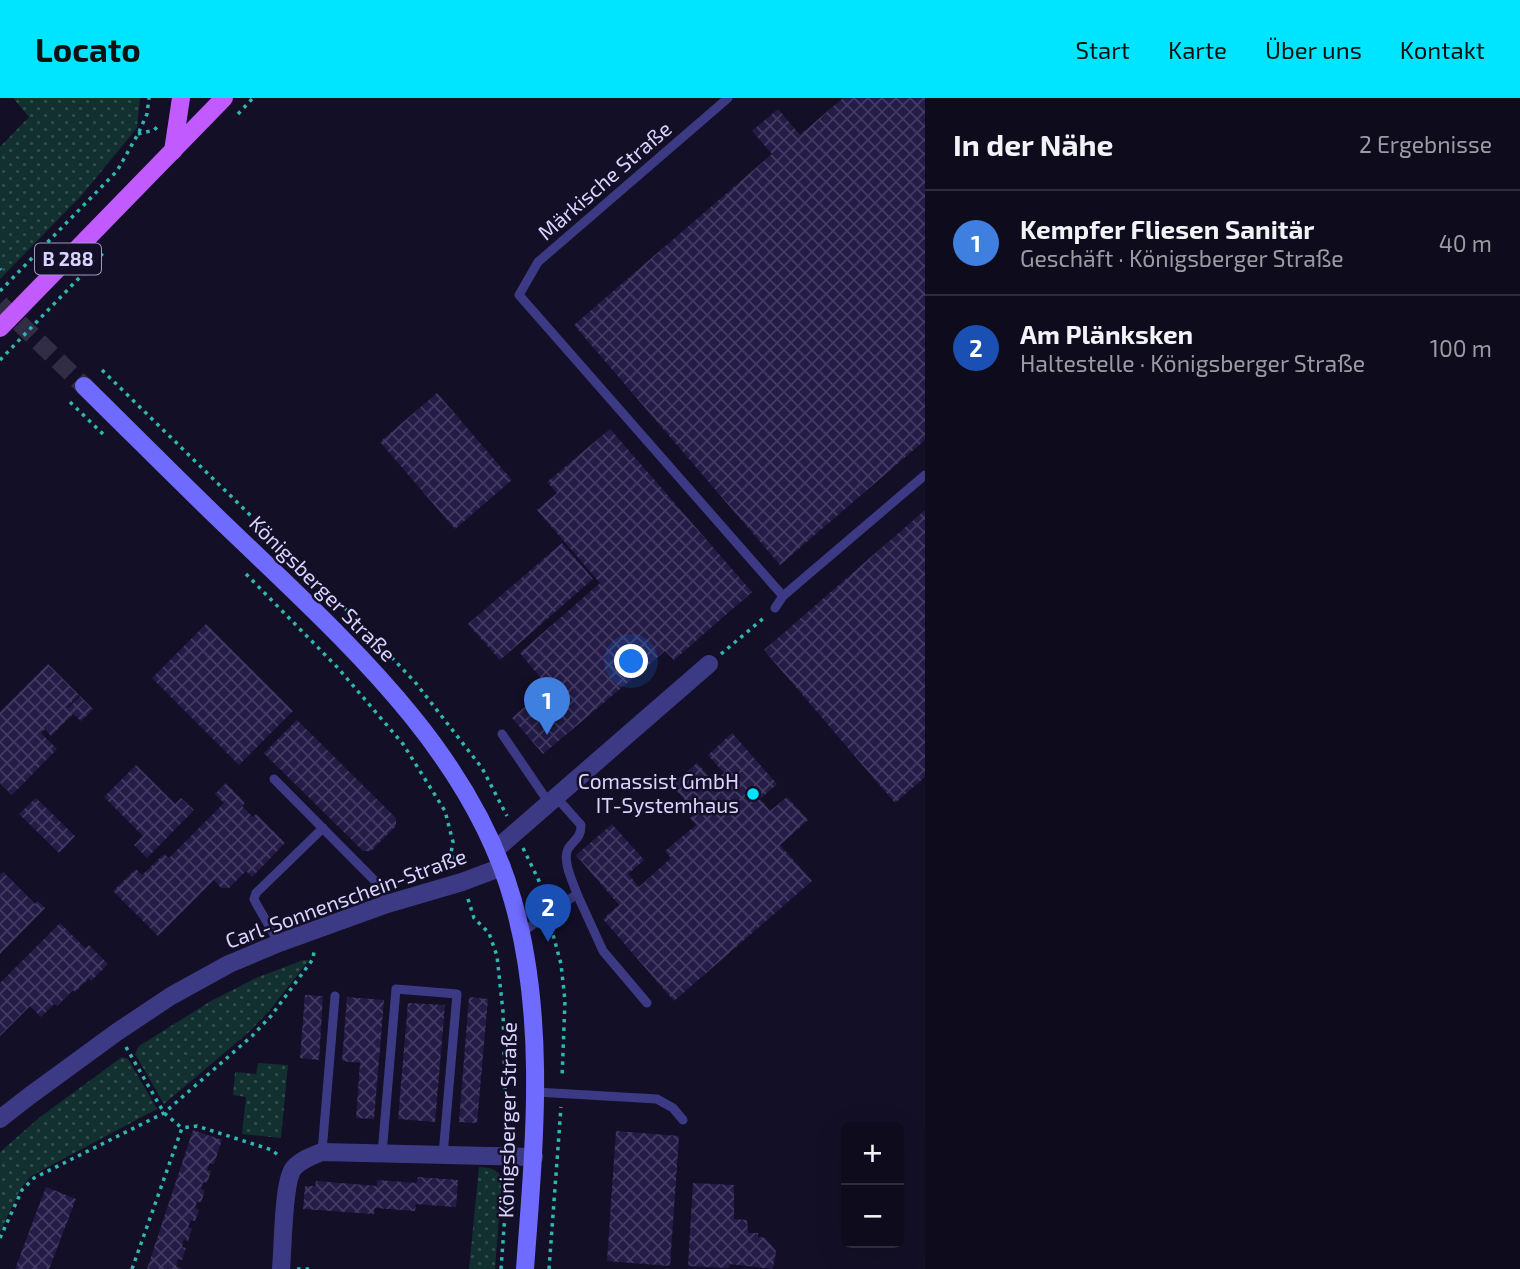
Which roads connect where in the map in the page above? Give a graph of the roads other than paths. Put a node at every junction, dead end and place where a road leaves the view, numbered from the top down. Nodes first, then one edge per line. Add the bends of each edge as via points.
1 (181, 98) edge
2 (224, 98) edge
3 (728, 98) edge
4 (173, 151) junction
5 (0, 328) edge
6 (84, 386) tunnel mouth
7 (925, 475) edge
8 (783, 596) junction
9 (775, 608) road end
10 (709, 664) road end
11 (502, 734) dead end
12 (274, 779) dead end
13 (553, 800) junction
14 (323, 828) junction
15 (495, 850) junction
16 (502, 867) junction
17 (577, 894) junction
18 (387, 904) junction
19 (520, 933) junction
20 (279, 943) junction
21 (335, 996) dead end
22 (646, 1003) dead end
23 (536, 1092) junction
24 (0, 1119) edge
25 (683, 1120) dead end
26 (322, 1152) junction
27 (382, 1154) junction
28 (443, 1155) junction
29 (534, 1157) junction
30 (281, 1269) edge
31 (526, 1269) edge

1 - 4 main road
2 - 4 main road, B 288
3 - 8 lane, Märkische Straße via 537,262 519,295
4 - 5 main road, B 288
6 - 15 street, Königsberger Straße via 382,679 443,757 476,808
7 - 8 lane
8 - 9 lane
10 - 13 street
11 - 13 lane
12 - 14 lane
13 - 15 street
13 - 17 lane via 581,825 581,834 567,851 566,860
14 - 18 lane via 376,882
14 - 20 lane via 256,893 254,899
15 - 16 street, Königsberger Straße
16 - 18 street, Carl-Sonnenschein-Straße
16 - 19 street, Königsberger Straße
17 - 19 lane
17 - 22 lane via 603,951
18 - 20 street, Carl-Sonnenschein-Straße
19 - 23 street, Königsberger Straße via 532,1004
20 - 24 street, Carl-Sonnenschein-Straße via 171,996
21 - 26 lane
23 - 25 lane via 657,1099
23 - 29 street, Königsberger Straße
26 - 27 street
26 - 30 street via 293,1169 287,1183
27 - 28 street
27 - 28 lane via 396,989 457,994
28 - 29 street
29 - 31 street, Königsberger Straße

